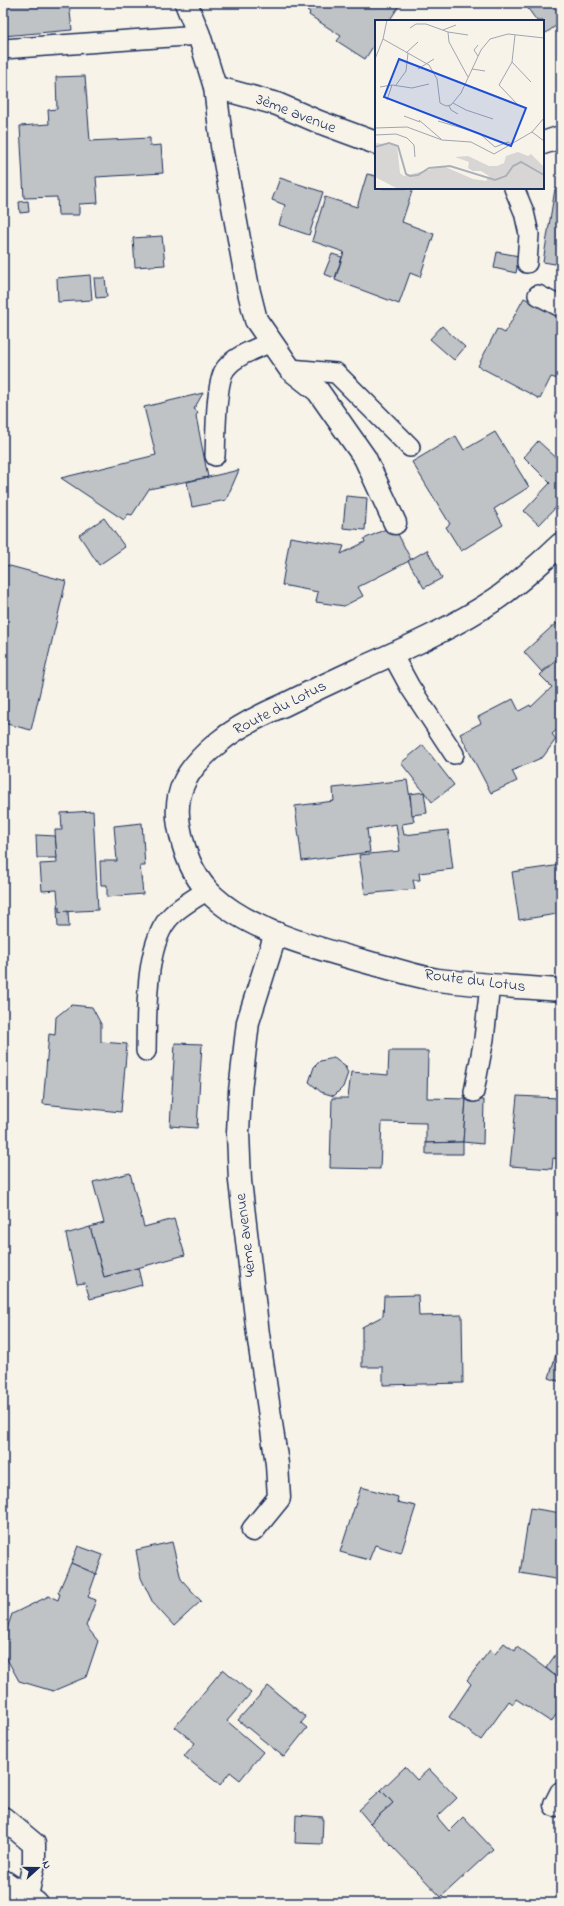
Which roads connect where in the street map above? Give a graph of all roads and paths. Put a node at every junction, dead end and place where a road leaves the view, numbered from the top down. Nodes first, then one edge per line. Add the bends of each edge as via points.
1 (186, 3) edge
2 (199, 35) junction
3 (3, 49) edge
4 (215, 87) junction
5 (561, 137) edge
6 (375, 143) edge
7 (544, 143) edge
8 (514, 189) edge
9 (527, 262) dead end
10 (538, 294) dead end
11 (561, 307) edge
12 (271, 342) junction
13 (290, 369) junction
14 (410, 447) dead end
15 (215, 456) dead end
16 (395, 523) dead end
17 (561, 544) edge
18 (392, 654) junction
19 (454, 754) dead end
20 (207, 890) junction
21 (276, 932) junction
22 (490, 985) junction
23 (561, 990) edge
24 (146, 1051) dead end
25 (474, 1092) dead end
26 (253, 1530) dead end
27 (3, 1818) edge
28 (3, 1881) edge
29 (31, 1900) edge

1 - 2 street
2 - 3 lane
2 - 4 street
4 - 6 street, 3ème avenue via 277,104
4 - 12 street via 222,146 248,288 256,320
5 - 7 street
8 - 9 lane via 524,212 529,234
10 - 11 lane
12 - 13 street
12 - 15 lane via 237,358 225,368 218,401
13 - 14 lane via 336,373
13 - 16 street via 318,391 365,458
17 - 18 street, Route du Lotus via 537,567 496,598 455,623
18 - 19 lane via 410,687
18 - 20 street, Route du Lotus via 250,721 220,740 198,760 183,781 177,804 179,828 185,851 196,875
20 - 21 street, Route du Lotus via 230,911
20 - 24 lane via 171,915 158,935 150,968
21 - 22 street, Route du Lotus via 324,950 436,979
21 - 26 street, 4ème avenue via 248,1022 238,1133 240,1181 277,1464 279,1498
22 - 23 street, Route du Lotus
22 - 25 lane via 484,1039
27 - 29 street via 34,1844
28 - 29 street

